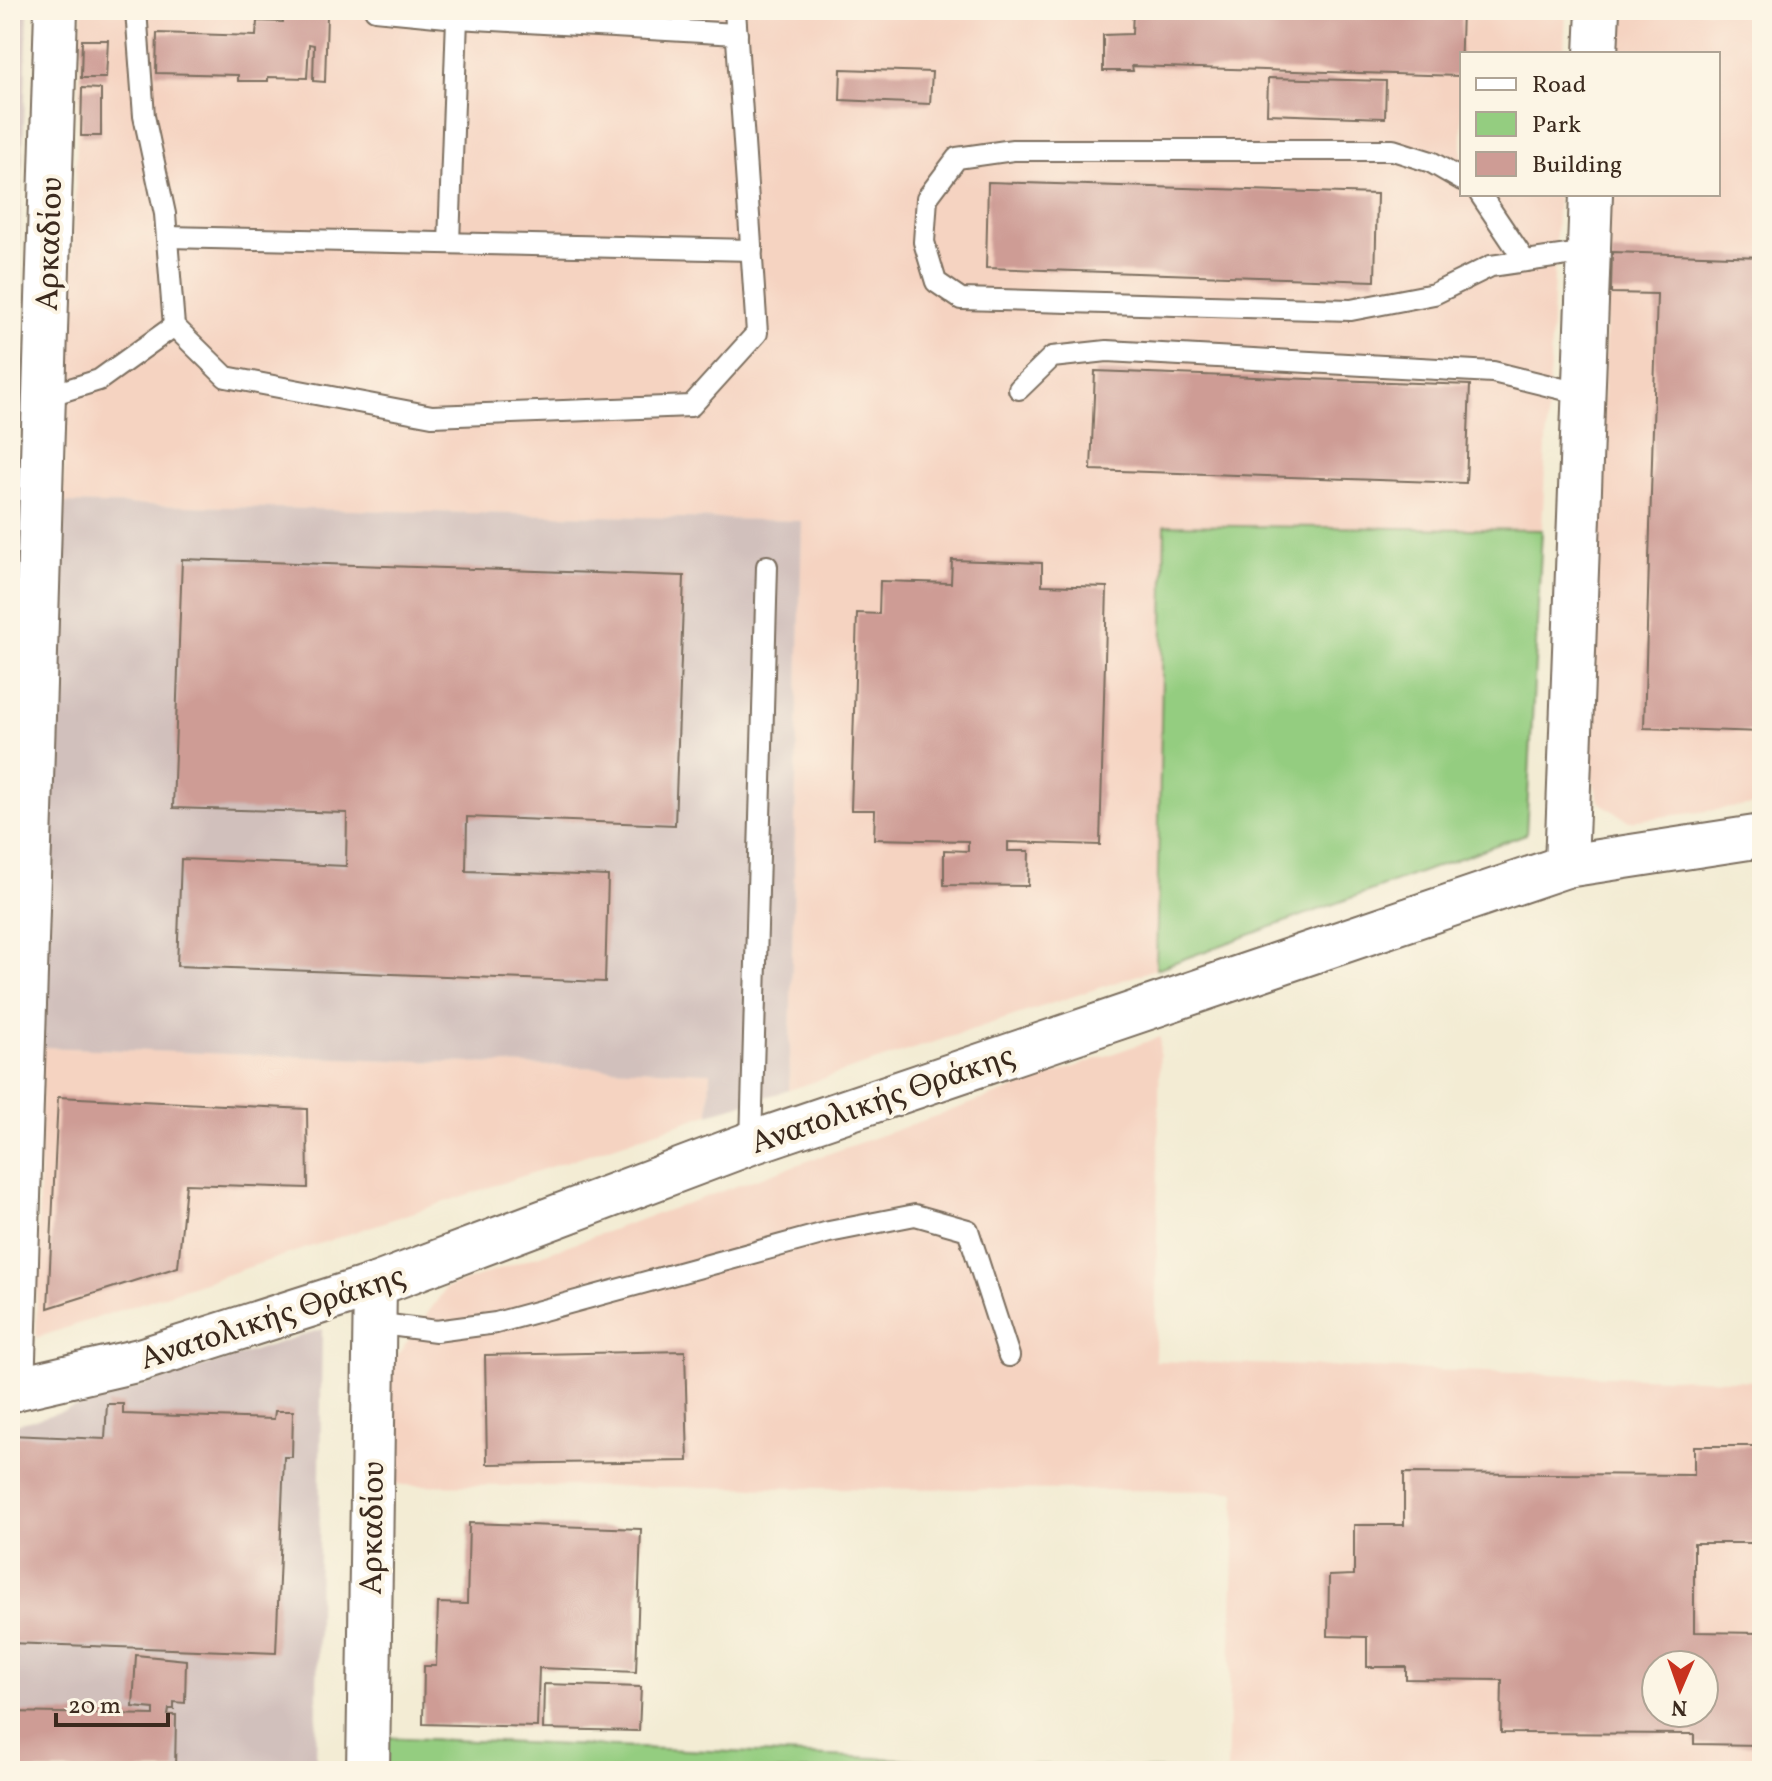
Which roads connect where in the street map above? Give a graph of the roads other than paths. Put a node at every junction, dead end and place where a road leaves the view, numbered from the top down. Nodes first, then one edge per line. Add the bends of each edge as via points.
1 (56, 10) edge
2 (136, 10) edge
3 (375, 10) edge
4 (735, 10) edge
5 (1598, 10) edge
6 (457, 18) junction
7 (737, 34) junction
8 (1596, 52) edge
9 (1460, 179) edge
10 (1481, 196) edge
11 (1591, 196) edge
12 (168, 237) junction
13 (449, 243) junction
14 (752, 250) junction
15 (1588, 252) junction
16 (1525, 261) junction
17 (174, 326) junction
18 (1019, 389) dead end
19 (1583, 394) junction
20 (44, 397) junction
21 (767, 566) dead end
22 (1762, 836) edge
23 (1566, 866) junction
24 (751, 1143) junction
25 (374, 1304) junction
26 (1009, 1356) dead end
27 (11, 1390) edge
28 (368, 1771) edge

1 - 20 street, Αρκαδίου
2 - 12 lane via 144,116
3 - 6 lane
4 - 7 lane
5 - 8 street
6 - 7 lane
6 - 13 lane
7 - 14 lane
9 - 16 lane via 1431,162 1393,150 1013,150 957,158 927,198 924,242 936,282 961,299 1351,310 1434,294 1491,266
10 - 16 lane
11 - 15 street
12 - 13 lane
12 - 17 lane
13 - 14 lane
14 - 17 lane via 757,333 691,406 432,416 226,377
15 - 16 lane
15 - 19 street
17 - 20 lane via 99,380
18 - 19 lane via 1052,357 1107,351 1493,372
19 - 23 street
20 - 27 street, Αρκαδίου
21 - 24 lane
22 - 23 street, Ανατολικής Θράκης
23 - 24 street, Ανατολικής Θράκης
24 - 25 street, Ανατολικής Θράκης
25 - 26 lane via 436,1331 496,1323 829,1232 915,1215 968,1230
25 - 27 street, Ανατολικής Θράκης
25 - 28 street, Αρκαδίου

